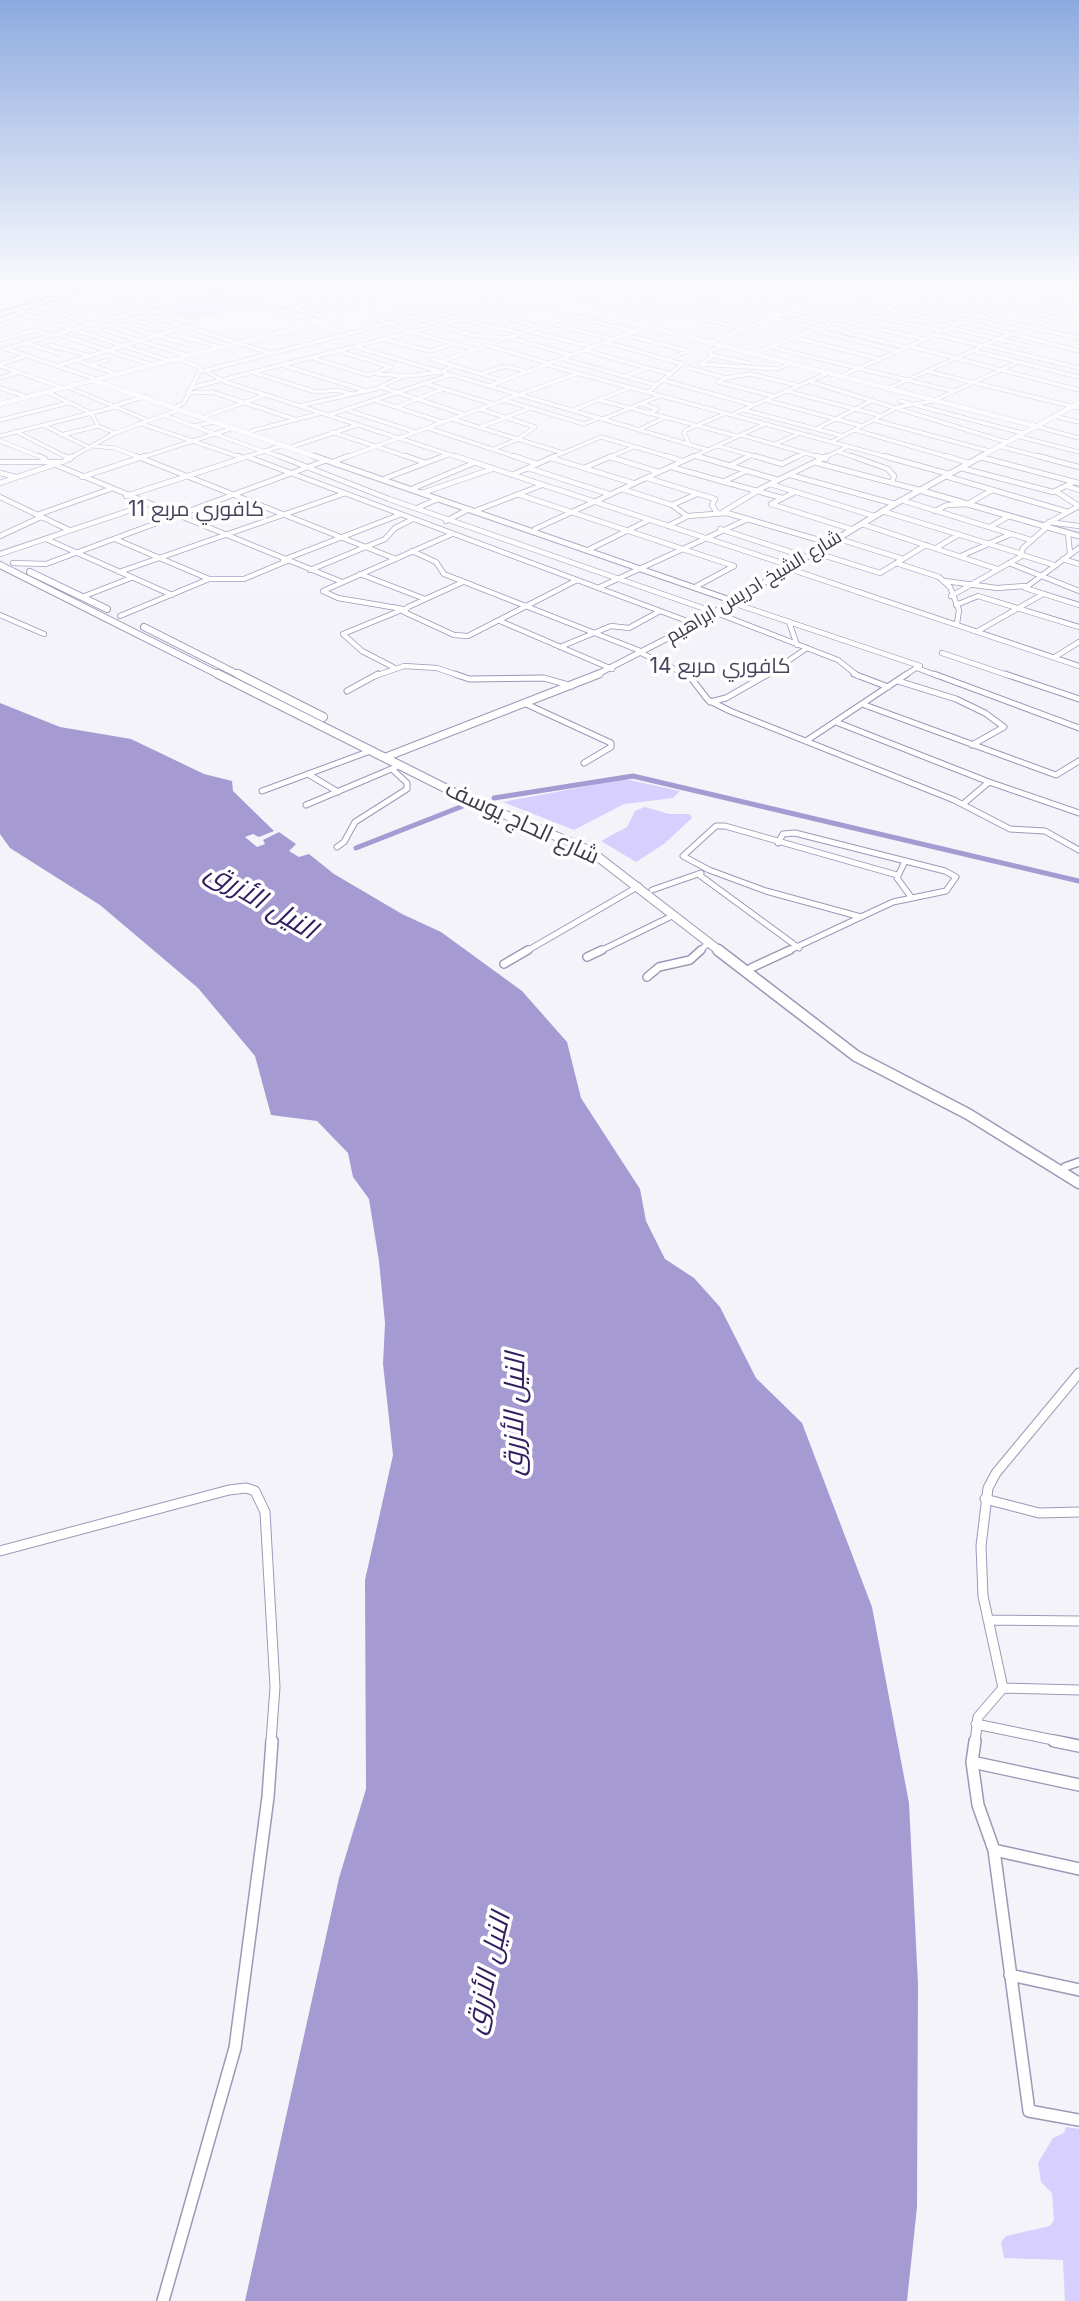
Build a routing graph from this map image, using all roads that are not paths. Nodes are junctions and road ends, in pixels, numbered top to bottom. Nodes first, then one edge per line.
1 (13, 392) edge
2 (45, 392) edge
3 (47, 392) edge
4 (78, 392) edge
5 (133, 392) edge
6 (191, 392) edge
7 (214, 392) edge
8 (257, 392) edge
9 (345, 392) edge
10 (360, 392) edge
11 (395, 392) edge
12 (404, 392) edge
13 (435, 392) edge
14 (455, 392) edge
15 (510, 392) edge
16 (526, 392) edge
17 (617, 392) edge
18 (649, 392) edge
19 (707, 392) edge
20 (737, 392) edge
21 (759, 392) edge
22 (782, 392) edge
23 (790, 392) edge
24 (848, 392) edge
25 (899, 392) edge
26 (950, 392) edge
27 (1016, 392) edge
28 (187, 393) joint
29 (351, 394) junction
30 (399, 394) junction
31 (265, 395) junction
32 (519, 395) junction
33 (909, 395) junction
34 (660, 396) junction
35 (773, 396) junction
36 (27, 397) junction
37 (146, 397) junction
38 (726, 397) junction
39 (417, 399) junction
40 (283, 400) junction
41 (504, 400) junction
42 (599, 400) junction
43 (765, 400) junction
44 (874, 400) junction
45 (376, 401) junction
46 (933, 401) junction
47 (244, 402) junction
48 (69, 403) junction
49 (641, 403) junction
50 (0, 404) edge
51 (493, 404) junction
52 (912, 404) junction
53 (753, 405) junction
54 (299, 406) junction
55 (1072, 406) junction
56 (1079, 406) edge
57 (114, 407) junction
58 (396, 407) junction
59 (898, 407) junction
60 (179, 408) junction
61 (261, 408) junction
62 (530, 408) junction
63 (629, 408) junction
64 (480, 409) junction
65 (744, 409) junction
66 (856, 409) junction
67 (346, 410) junction
68 (572, 411) junction
69 (91, 413) junction
70 (325, 414) junction
71 (464, 414) junction
72 (649, 414) junction
73 (725, 414) junction
74 (163, 415) junction
75 (731, 415) junction
76 (956, 415) junction
77 (206, 416) junction
78 (882, 416) junction
79 (992, 416) junction
80 (1053, 416) junction
81 (506, 417) junction
82 (665, 418) junction
83 (294, 419) junction
84 (452, 419) junction
85 (601, 419) junction
86 (836, 419) junction
87 (0, 420) edge
88 (148, 420) junction
89 (874, 421) junction
90 (215, 422) junction
91 (442, 422) junction
92 (981, 422) junction
93 (1079, 422) edge
94 (139, 423) junction
95 (764, 424) junction
96 (42, 425) junction
97 (358, 425) junction
98 (698, 425) junction
99 (98, 426) junction
100 (193, 426) junction
101 (863, 426) junction
102 (948, 426) junction
103 (1035, 426) junction
104 (480, 427) junction
105 (233, 428) junction
106 (427, 428) junction
107 (816, 429) junction
108 (906, 429) junction
109 (638, 430) junction
110 (855, 430) junction
111 (15, 431) junction
112 (251, 431) junction
113 (332, 432) junction
114 (416, 432) junction
115 (969, 432) junction
116 (115, 433) junction
117 (2, 434) edge
118 (215, 434) junction
119 (799, 434) junction
120 (1020, 434) junction
121 (60, 435) junction
122 (739, 436) junction
123 (843, 436) junction
124 (399, 438) junction
125 (1079, 438) edge
126 (519, 439) junction
127 (884, 440) junction
128 (0, 441) edge
129 (193, 441) junction
130 (952, 442) junction
131 (1006, 442) junction
132 (831, 443) junction
133 (689, 444) junction
134 (284, 445) junction
135 (718, 445) junction
136 (775, 445) junction
137 (295, 446) junction
138 (376, 446) junction
139 (999, 446) junction
140 (1079, 446) edge
141 (92, 447) junction
142 (634, 447) junction
143 (847, 447) junction
144 (1065, 448) junction
145 (493, 449) junction
146 (708, 450) junction
147 (264, 451) junction
148 (925, 451) junction
149 (989, 451) junction
150 (838, 452) junction
151 (1079, 452) edge
152 (564, 453) junction
153 (806, 453) junction
154 (449, 454) junction
155 (751, 455) junction
156 (695, 456) junction
157 (246, 457) junction
158 (609, 457) junction
159 (979, 457) junction
160 (142, 458) junction
161 (551, 458) junction
162 (70, 459) junction
163 (826, 459) junction
164 (332, 461) junction
165 (0, 462) edge
166 (682, 462) junction
167 (903, 462) junction
168 (56, 463) junction
169 (426, 463) junction
170 (475, 463) junction
171 (817, 463) junction
172 (969, 463) junction
173 (537, 464) junction
174 (729, 466) junction
175 (309, 467) junction
176 (671, 467) junction
177 (1079, 467) edge
178 (528, 468) junction
179 (583, 468) junction
180 (961, 468) junction
181 (493, 469) junction
182 (747, 471) junction
183 (659, 472) junction
184 (0, 473) edge
185 (291, 473) junction
186 (185, 475) junction
187 (511, 475) junction
188 (789, 475) junction
189 (947, 475) junction
190 (82, 477) junction
191 (16, 478) junction
192 (386, 478) junction
193 (647, 478) junction
194 (778, 481) junction
195 (723, 482) junction
196 (0, 483) edge
197 (892, 483) junction
198 (1076, 483) edge
199 (634, 484) junction
200 (770, 484) junction
201 (542, 485) junction
202 (1067, 486) junction
203 (414, 488) junction
204 (111, 489) junction
205 (622, 489) junction
206 (919, 490) junction
207 (992, 490) junction
208 (1079, 490) edge
209 (755, 491) junction
210 (1057, 492) junction
211 (426, 493) junction
212 (793, 493) junction
213 (343, 494) junction
214 (697, 494) junction
215 (235, 495) junction
216 (520, 495) junction
217 (610, 495) junction
218 (126, 496) junction
219 (0, 497) edge
220 (782, 498) junction
221 (438, 499) junction
222 (594, 502) junction
223 (898, 502) junction
224 (147, 504) junction
225 (968, 504) junction
226 (672, 505) junction
227 (1079, 506) edge
228 (417, 509) junction
229 (475, 511) junction
230 (882, 511) junction
231 (935, 511) junction
232 (572, 512) junction
233 (1068, 512) junction
234 (720, 513) junction
235 (400, 515) junction
236 (39, 516) junction
237 (286, 516) junction
238 (688, 516) junction
239 (874, 516) junction
240 (1009, 516) junction
241 (178, 517) junction
242 (413, 519) junction
243 (448, 519) junction
244 (748, 519) junction
245 (650, 520) junction
246 (862, 524) junction
247 (1046, 525) junction
248 (432, 526) junction
249 (668, 526) junction
250 (1079, 526) edge
251 (990, 527) junction
252 (535, 529) junction
253 (720, 529) junction
254 (851, 529) junction
255 (70, 530) junction
256 (627, 531) junction
257 (1068, 533) junction
258 (452, 534) junction
259 (1011, 534) junction
260 (221, 535) junction
261 (0, 536) edge
262 (958, 536) junction
263 (1079, 536) edge
264 (341, 537) junction
265 (703, 537) junction
266 (747, 538) junction
267 (836, 538) junction
268 (46, 539) junction
269 (115, 539) junction
270 (1031, 540) junction
271 (828, 543) junction
272 (926, 545) junction
273 (989, 545) junction
274 (731, 546) junction
275 (366, 547) junction
276 (680, 548) junction
277 (936, 548) junction
278 (1079, 548) edge
279 (590, 549) junction
280 (412, 551) junction
281 (813, 552) junction
282 (78, 553) junction
283 (1070, 554) junction
284 (1022, 555) junction
285 (0, 556) edge
286 (806, 556) junction
287 (961, 557) junction
288 (158, 558) junction
289 (396, 559) junction
290 (903, 559) junction
291 (1063, 559) junction
292 (285, 561) junction
293 (13, 563) junction
294 (896, 563) junction
295 (1009, 563) junction
296 (1079, 564) edge
297 (0, 565) edge
298 (1054, 565) junction
299 (639, 567) junction
300 (789, 567) junction
301 (997, 569) junction
302 (310, 570) junction
303 (119, 572) junction
304 (1042, 573) junction
305 (360, 575) junction
306 (131, 578) junction
307 (617, 578) junction
308 (209, 579) junction
309 (577, 580) junction
310 (944, 581) junction
311 (342, 582) junction
312 (463, 582) junction
313 (972, 583) junction
314 (697, 586) junction
315 (1025, 586) junction
316 (598, 587) junction
317 (1079, 591) edge
318 (1043, 594) junction
319 (172, 595) junction
320 (951, 596) junction
321 (82, 597) junction
322 (425, 599) junction
323 (733, 601) junction
324 (956, 605) junction
325 (524, 606) junction
326 (1079, 606) edge
327 (1018, 608) junction
328 (404, 609) junction
329 (660, 611) junction
330 (714, 612) junction
331 (0, 615) edge
332 (120, 616) junction
333 (500, 621) junction
334 (789, 622) junction
335 (695, 624) junction
336 (957, 624) junction
337 (1079, 627) edge
338 (978, 631) junction
339 (590, 632) junction
340 (44, 634) dead end
341 (1079, 642) edge
342 (797, 645) junction
343 (560, 647) junction
344 (807, 649) junction
345 (186, 652) junction
346 (642, 652) junction
347 (942, 653) dead end
348 (1055, 657) junction
349 (1079, 666) edge
350 (394, 667) junction
351 (612, 668) junction
352 (917, 668) junction
353 (898, 681) junction
354 (572, 686) junction
355 (888, 687) junction
356 (348, 691) dead end
357 (1079, 699) edge
358 (710, 702) junction
359 (524, 704) junction
360 (862, 704) junction
361 (836, 722) junction
362 (1079, 728) edge
363 (806, 741) junction
364 (972, 745) junction
365 (373, 750) junction
366 (390, 756) junction
367 (1079, 761) edge
368 (584, 763) dead end
369 (395, 767) junction
370 (1076, 768) edge
371 (308, 774) junction
372 (989, 782) junction
373 (261, 791) dead end
374 (338, 792) junction
375 (963, 804) junction
376 (306, 805) dead end
377 (1079, 813) edge
378 (778, 843) junction
379 (844, 846) junction
380 (337, 847) dead end
381 (1079, 850) edge
382 (835, 859) junction
383 (905, 861) junction
384 (709, 870) junction
385 (698, 874) junction
386 (897, 875) junction
387 (639, 886) junction
388 (652, 890) junction
389 (911, 897) junction
390 (674, 915) junction
391 (862, 917) junction
392 (709, 942) junction
393 (799, 948) junction
394 (587, 957) dead end
395 (504, 964) dead end
396 (751, 968) junction
397 (647, 977) dead end
398 (1079, 1162) edge
399 (1065, 1167) junction
400 (1079, 1175) edge
401 (1079, 1184) edge
402 (1079, 1373) edge
403 (985, 1499) junction
404 (1079, 1512) edge
405 (0, 1551) edge
406 (988, 1620) junction
407 (1079, 1622) edge
408 (1003, 1688) junction
409 (1079, 1690) edge
410 (976, 1724) junction
411 (1079, 1746) edge
412 (972, 1762) junction
413 (1079, 1785) edge
414 (994, 1850) junction
415 (1079, 1869) edge
416 (1010, 1975) junction
417 (1079, 1990) edge
418 (1079, 2120) edge
419 (163, 2301) edge

1 - 36 street
2 - 36 street
3 - 48 street
4 - 57 street
5 - 37 street
6 - 28 street
7 - 47 street
8 - 31 street
9 - 29 street
10 - 29 street
11 - 30 street
12 - 30 street
13 - 39 street
14 - 51 street
15 - 32 street
16 - 32 street
17 - 42 street
18 - 34 street
19 - 38 street
20 - 38 street
21 - 35 street
22 - 35 street
23 - 66 street
24 - 44 street
25 - 33 street
26 - 46 street
27 - 55 street
28 - 60 street
29 - 54 street
30 - 39 street
30 - 45 street
31 - 40 street
31 - 47 street
32 - 41 street
32 - 68 street
33 - 46 street
33 - 52 street
34 - 49 street
34 - 73 street
35 - 43 street
36 - 50 street
37 - 57 street
37 - 60 street
38 - 53 street
39 - 58 street
39 - 71 street
40 - 54 street
40 - 61 street
41 - 51 street
41 - 62 street
42 - 63 street
42 - 68 street
43 - 53 street
43 - 86 street
44 - 59 street
44 - 66 street
45 - 58 street
45 - 67 street
46 - 52 street
46 - 79 street
47 - 61 street
47 - 77 street
48 - 69 street
48 - 87 street
49 - 63 street
49 - 72 street
51 - 64 street
52 - 59 street
52 - 76 street
53 - 65 street
54 - 70 street
55 - 56 street, شارع الشيخ ادريس ابراهيم
55 - 80 street, شارع الشيخ ادريس ابراهيم
57 - 69 street
57 - 88 street
58 - 91 street
59 - 78 street
59 - 102 street
60 - 74 street
60 - 77 street
60 - 90 street
61 - 83 street
62 - 81 street
62 - 85 street
63 - 72 street
63 - 85 street
64 - 71 street
64 - 81 street
65 - 75 street
65 - 107 street
66 - 78 street
66 - 86 street
67 - 70 street
67 - 114 street
68 - 85 street
69 - 96 street
69 - 99 street
70 - 83 street
70 - 97 street
71 - 84 street
72 - 82 street
73 - 75 street
73 - 98 street
74 - 88 street
74 - 100 street
75 - 95 street
76 - 92 street
76 - 102 street
77 - 112 street
78 - 89 street
79 - 92 street
79 - 103 street
80 - 93 street
80 - 103 street, شارع الشيخ ادريس ابراهيم
81 - 104 street
81 - 126 street
82 - 98 street
82 - 109 street
83 - 112 street
84 - 91 street
84 - 104 street
85 - 109 street
86 - 101 street
86 - 107 street
88 - 94 street
89 - 101 street
89 - 108 street
90 - 100 street
90 - 105 street
91 - 106 street
92 - 120 street
94 - 116 street
94 - 129 street
95 - 119 street
95 - 122 street
96 - 111 street
96 - 121 street
97 - 113 street
97 - 124 street
98 - 122 street
98 - 133 street
99 - 116 street
99 - 121 street
100 - 118 street
101 - 110 street
102 - 115 street
103 - 120 street, شارع الشيخ ادريس ابراهيم
103 - 125 street
104 - 126 street
105 - 118 street
105 - 134 street
106 - 114 street
106 - 145 street
107 - 123 street
108 - 127 street
108 - 130 street
109 - 133 street
110 - 123 street
110 - 127 street
111 - 117 street
111 - 162 street
112 - 137 street
113 - 137 street
113 - 138 street
114 - 124 street
115 - 130 street
115 - 131 street
116 - 141 street
118 - 129 street
118 - 147 street
119 - 132 street
119 - 136 street
120 - 131 street, شارع الشيخ ادريس ابراهيم
120 - 144 street
121 - 141 street
122 - 135 street
122 - 136 street
123 - 132 street
124 - 138 street
124 - 154 street
126 - 145 street
126 - 152 street
127 - 148 street
128 - 168 street
129 - 157 street
129 - 160 street
130 - 149 street
131 - 139 street, شارع الشيخ ادريس ابراهيم
132 - 143 street
133 - 146 street
134 - 147 street
134 - 164 street
135 - 146 street
135 - 155 street
136 - 153 street
137 - 164 street
138 - 164 street
138 - 169 street
139 - 149 street, شارع الشيخ ادريس ابراهيم
139 - 177 street
140 - 144 street
141 - 160 street
141 - 162 street
142 - 152 street
142 - 158 street
142 - 166 street
143 - 150 street
143 - 167 street
144 - 151 street
145 - 173 street
146 - 156 street
147 - 157 street
147 - 175 street
148 - 167 street
148 - 172 street
149 - 159 street, شارع الشيخ ادريس ابراهيم
150 - 163 street
150 - 197 street
152 - 161 street
153 - 155 street
153 - 163 street
154 - 169 street
154 - 170 street
155 - 174 street
156 - 166 street
156 - 174 street
157 - 185 street
157 - 186 street
158 - 179 street
158 - 183 street
159 - 172 street, شارع الشيخ ادريس ابراهيم
159 - 198 street
160 - 186 street
160 - 190 street
161 - 173 street
161 - 179 street
162 - 168 street
163 - 171 street
164 - 175 street
164 - 192 street
164 - 211 street
165 - 168 street
166 - 176 street
167 - 189 street
168 - 190 street
168 - 191 street
169 - 192 street
170 - 181 street
170 - 203 street
171 - 188 street
171 - 197 street
172 - 180 street, شارع الشيخ ادريس ابراهيم
173 - 178 street
174 - 182 street
175 - 185 street
175 - 228 street
176 - 183 street
176 - 195 street
178 - 187 street
178 - 217 street
179 - 199 street
180 - 189 street, شارع الشيخ ادريس ابراهيم
180 - 210 street
181 - 187 street
181 - 211 street
182 - 194 street
182 - 195 street
183 - 193 street
184 - 191 street
185 - 213 street
185 - 215 street
186 - 215 street
186 - 218 street
187 - 201 street
188 - 194 street
188 - 223 street
189 - 206 street, شارع الشيخ ادريس ابراهيم
189 - 207 street
190 - 204 street
191 - 196 street
192 - 203 street
193 - 199 street
193 - 214 street
194 - 200 street
195 - 209 street
197 - 206 street
198 - 202 street
199 - 205 street
200 - 209 street
200 - 212 street
201 - 216 street
201 - 222 street
202 - 208 street
202 - 210 street
203 - 211 street
204 - 218 street
204 - 236 street
205 - 217 street
205 - 226 street
206 - 223 street, شارع الشيخ ادريس ابراهيم
206 - 225 street
207 - 225 street
207 - 233 street
209 - 220 street
209 - 234 street
210 - 227 street
211 - 221 street
211 - 229 street
212 - 220 street
212 - 239 street
213 - 235 street
213 - 237 street
214 - 226 street
214 - 234 street
215 - 237 street
215 - 241 street
216 - 229 street
216 - 232 street
217 - 222 street
218 - 224 street
219 - 236 street
220 - 254 street
221 - 228 street
221 - 229 street
222 - 232 street
222 - 245 street
223 - 230 street, شارع الشيخ ادريس ابراهيم
223 - 231 street
224 - 241 street
224 - 255 street
225 - 231 street
225 - 240 street
226 - 238 street
227 - 233 street
228 - 243 street
229 - 243 street
229 - 252 street
229 - 299 street
230 - 239 street, شارع الشيخ ادريس ابراهيم
230 - 262 street
231 - 251 street
232 - 252 street
232 - 256 street
233 - 247 street
234 - 238 street
234 - 244 street
235 - 242 street
235 - 264 street
236 - 255 street
236 - 261 street
237 - 260 street
237 - 264 street
238 - 249 street
239 - 246 street, شارع الشيخ ادريس ابراهيم
240 - 247 street
240 - 251 street
241 - 260 street
241 - 269 street
242 - 248 street
242 - 275 street
243 - 248 street
243 - 307 street
244 - 253 street
244 - 271 street
245 - 249 street
245 - 256 street
246 - 254 street, شارع الشيخ ادريس ابراهيم
246 - 272 street
247 - 250 street
247 - 257 street
247 - 270 street
248 - 258 street
249 - 265 street
251 - 259 street
252 - 279 street
253 - 265 street
253 - 266 street
254 - 267 street, شارع الشيخ ادريس ابراهيم
255 - 268 street
256 - 276 street
256 - 279 street
257 - 263 street
257 - 283 street
258 - 280 street
258 - 309 street
259 - 270 street
259 - 273 street
260 - 288 street
260 - 292 street
262 - 273 street
262 - 277 street
264 - 275 street
264 - 292 street
265 - 274 street
265 - 276 street
266 - 274 street
266 - 286 street
267 - 271 street, شارع الشيخ ادريس ابراهيم
267 - 290 street
268 - 282 street
268 - 285 street
269 - 282 street
269 - 288 street
270 - 284 street
271 - 281 street, شارع الشيخ ادريس ابراهيم
272 - 277 street
272 - 290 street
273 - 284 street
273 - 287 street
274 - 300 street
275 - 289 street
275 - 302 street
276 - 299 street
276 - 314 street
277 - 287 street
278 - 283 street
279 - 299 street
280 - 289 street
280 - 312 street
281 - 286 street, شارع الشيخ ادريس ابراهيم
281 - 294 street
282 - 293 street
282 - 303 street
283 - 291 street
284 - 295 street
284 - 298 street
285 - 293 main road, شارع الحاج يوسف
286 - 300 street, شارع الشيخ ادريس ابراهيم
287 - 301 street
288 - 303 street
288 - 308 street
289 - 305 street
290 - 294 street
291 - 296 street
291 - 298 street
292 - 302 street
292 - 308 street
293 - 321 main road, شارع الحاج يوسف
294 - 310 street
295 - 301 street
295 - 304 street
297 - 345 main road, شارع الحاج يوسف
298 - 304 street
299 - 307 street
299 - 314 street
299 - 323 street
300 - 323 street, شارع الشيخ ادريس ابراهيم
300 - 336 street
301 - 313 street
302 - 311 street
303 - 306 street
304 - 315 street
304 - 317 street
305 - 311 street
305 - 322 street
306 - 319 street
306 - 321 street
307 - 316 street
307 - 330 street
308 - 319 street
309 - 316 street
309 - 325 street
310 - 313 street
310 - 320 street
311 - 328 street
312 - 322 street
312 - 325 street
313 - 315 street
313 - 320 street
314 - 323 street
315 - 318 street
316 - 329 street
318 - 326 street
318 - 327 street
319 - 332 street
320 - 324 street
321 - 332 main road, شارع الحاج يوسف
322 - 328 street
323 - 330 street, شارع الشيخ ادريس ابراهيم
323 - 334 street
324 - 327 street
324 - 336 street
325 - 333 street
325 - 339 street
327 - 337 street
327 - 338 street
328 - 333 street
328 - 350 street
329 - 335 street
329 - 339 street
330 - 335 street, شارع الشيخ ادريس ابراهيم
330 - 342 street
331 - 340 street
332 - 345 main road, شارع الحاج يوسف
333 - 343 street
334 - 342 street
334 - 352 street
335 - 346 street, شارع الشيخ ادريس ابراهيم
336 - 338 street
338 - 348 street
339 - 343 street
339 - 346 street
341 - 348 street
342 - 344 street
343 - 351 street
344 - 355 street
344 - 358 street
345 - 365 main road, شارع الحاج يوسف
345 - 366 main road, شارع الحاج يوسف
346 - 351 street, شارع الشيخ ادريس ابراهيم
346 - 358 street
347 - 357 street
348 - 349 street
350 - 354 street
350 - 356 street
351 - 354 street, شارع الشيخ ادريس ابراهيم
352 - 353 street
352 - 362 street
353 - 355 street
353 - 364 street
354 - 359 street, شارع الشيخ ادريس ابراهيم
355 - 360 street
358 - 363 street
359 - 366 street, شارع الشيخ ادريس ابراهيم
359 - 368 street
360 - 361 street
360 - 364 street
361 - 363 street
361 - 372 street
363 - 375 street
364 - 370 street
365 - 366 main road, شارع الحاج يوسف
365 - 371 street
366 - 369 main road, شارع الحاج يوسف
366 - 388 main road, شارع الحاج يوسف
367 - 370 street
369 - 374 street
369 - 380 street
369 - 387 main road, شارع الحاج يوسف
371 - 373 street
371 - 374 street
372 - 375 street
372 - 377 street
374 - 376 street
375 - 381 street
378 - 379 street
378 - 382 street
378 - 384 street
379 - 382 street
379 - 383 street
382 - 386 street
383 - 386 street
383 - 389 street
384 - 385 street
384 - 391 street
385 - 388 street
385 - 393 street
386 - 389 street
387 - 390 main road, شارع الحاج يوسف
387 - 395 street
388 - 396 main road, شارع الحاج يوسف
389 - 391 street
390 - 392 main road, شارع الحاج يوسف
390 - 394 street
391 - 393 street
392 - 397 street
392 - 401 main road, شارع الحاج يوسف
393 - 396 street
396 - 399 main road, شارع الحاج يوسف
398 - 399 street
399 - 400 main road, شارع الحاج يوسف
402 - 403 street
403 - 404 street
403 - 406 street
405 - 419 street
406 - 407 street
406 - 408 street
408 - 409 street
408 - 410 street
410 - 411 street
410 - 412 street
412 - 413 street
412 - 414 street
414 - 415 street
414 - 416 street
416 - 417 street
416 - 418 street

